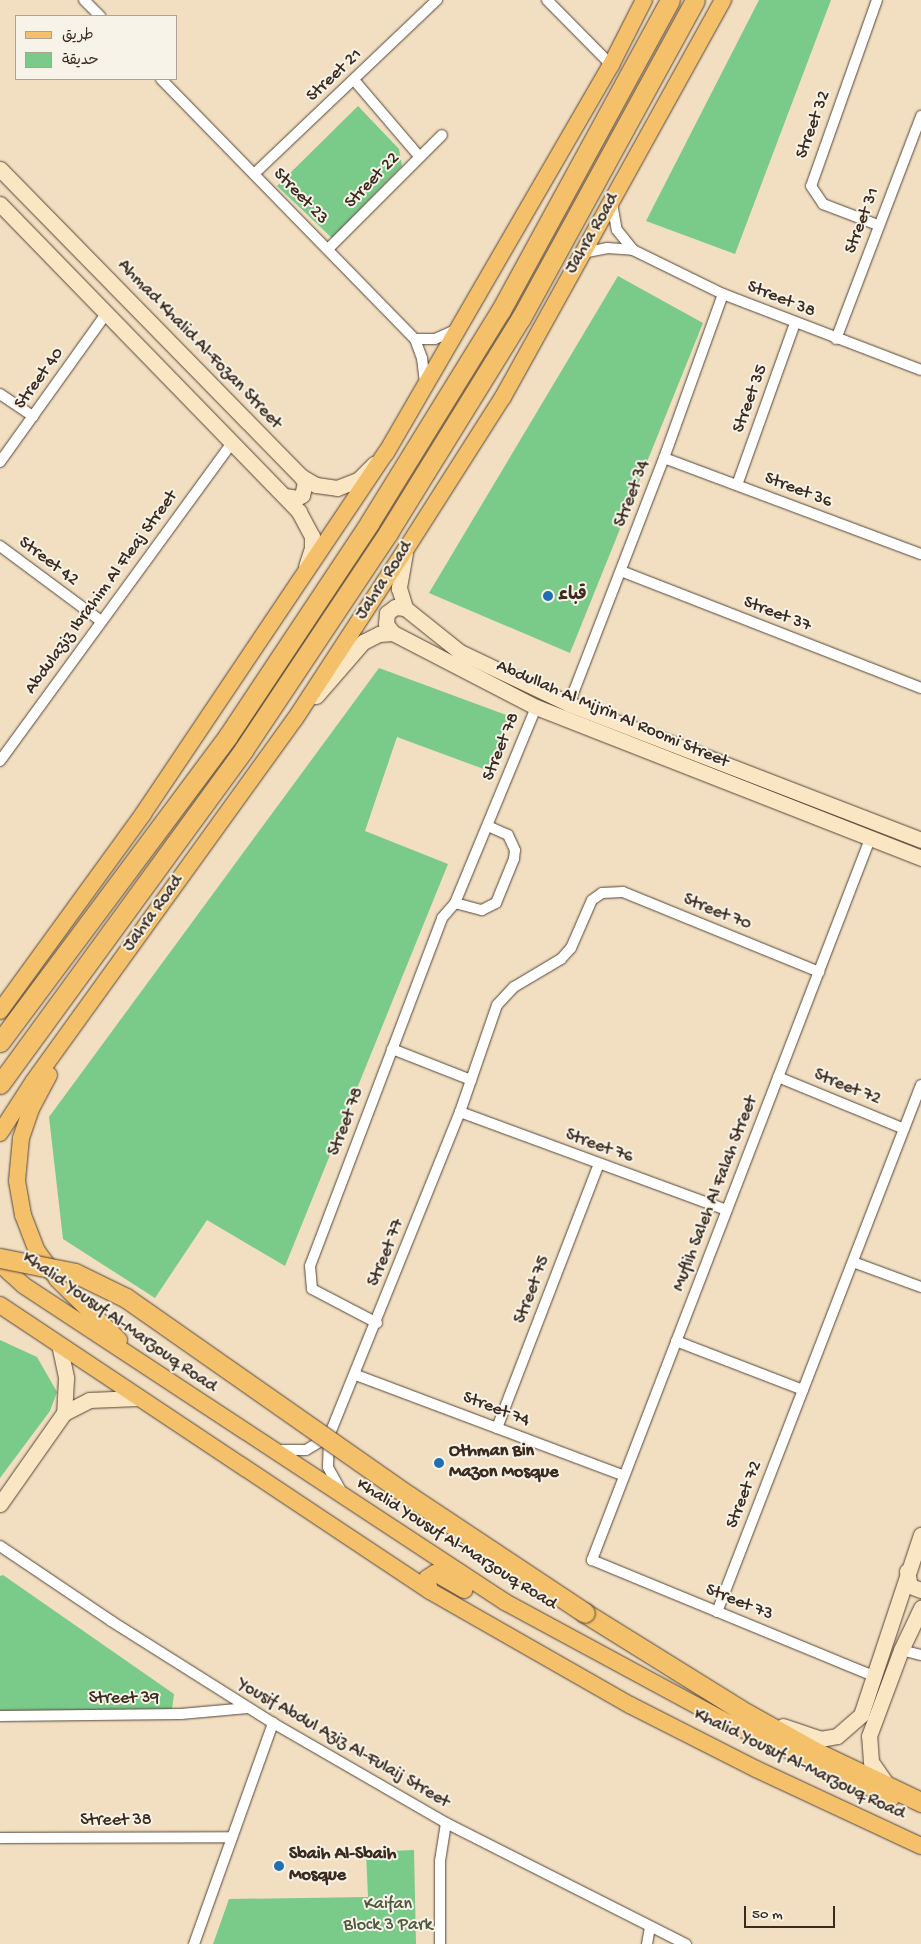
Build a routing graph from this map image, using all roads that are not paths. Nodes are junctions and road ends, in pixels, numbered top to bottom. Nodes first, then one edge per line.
1 (84, 0) edge
2 (437, 0) edge
3 (547, 0) edge
4 (644, 0) edge
5 (670, 0) edge
6 (695, 0) edge
7 (723, 0) edge
8 (877, 0) edge
9 (99, 15) edge
10 (611, 65) junction
11 (162, 80) edge
12 (354, 80) junction
13 (921, 116) edge
14 (442, 135) dead end
15 (419, 156) junction
16 (0, 170) edge
17 (254, 174) junction
18 (0, 204) edge
19 (612, 204) junction
20 (878, 225) junction
21 (76, 246) junction
22 (328, 249) junction
23 (633, 250) junction
24 (582, 254) junction
25 (58, 263) junction
26 (723, 294) junction
27 (106, 314) junction
28 (795, 323) junction
29 (462, 325) junction
30 (416, 339) junction
31 (836, 339) junction
32 (921, 370) edge
33 (425, 388) junction
34 (0, 394) edge
35 (33, 416) junction
36 (230, 444) junction
37 (386, 453) junction
38 (664, 458) junction
39 (0, 462) edge
40 (302, 477) junction
41 (737, 485) junction
42 (284, 496) junction
43 (0, 546) edge
44 (406, 549) junction
45 (921, 554) edge
46 (621, 572) junction
47 (294, 593) junction
48 (405, 608) junction
49 (101, 621) junction
50 (393, 633) junction
51 (921, 688) edge
52 (568, 704) junction
53 (536, 707) junction
54 (295, 719) junction
55 (0, 761) edge
56 (488, 826) junction
57 (870, 839) junction
58 (921, 840) edge
59 (921, 858) edge
60 (602, 893) joint
61 (455, 903) junction
62 (819, 972) junction
63 (0, 1011) edge
64 (84, 1013) junction
65 (0, 1042) edge
66 (392, 1050) junction
67 (778, 1077) junction
68 (471, 1080) junction
69 (0, 1084) edge
70 (921, 1085) edge
71 (460, 1112) junction
72 (904, 1129) junction
73 (0, 1133) edge
74 (599, 1164) junction
75 (727, 1210) junction
76 (0, 1258) edge
77 (853, 1262) junction
78 (0, 1264) edge
79 (921, 1287) edge
80 (0, 1305) edge
81 (377, 1322) junction
82 (676, 1341) junction
83 (60, 1344) junction
84 (158, 1375) junction
85 (356, 1375) junction
86 (803, 1390) junction
87 (138, 1398) junction
88 (64, 1412) junction
89 (497, 1428) junction
90 (329, 1436) junction
91 (259, 1443) junction
92 (624, 1476) junction
93 (0, 1504) edge
94 (355, 1506) junction
95 (921, 1535) edge
96 (0, 1546) edge
97 (592, 1560) joint
98 (907, 1571) junction
99 (921, 1590) edge
100 (430, 1591) junction
101 (921, 1608) edge
102 (717, 1612) junction
103 (901, 1650) junction
104 (593, 1651) junction
105 (921, 1655) edge
106 (874, 1676) junction
107 (248, 1708) junction
108 (739, 1708) junction
109 (0, 1716) edge
110 (273, 1723) junction
111 (888, 1786) junction
112 (921, 1802) edge
113 (921, 1810) edge
114 (446, 1823) junction
115 (232, 1837) junction
116 (0, 1838) edge
117 (921, 1846) edge
118 (650, 1927) junction
119 (194, 1944) edge
120 (440, 1944) edge
121 (647, 1944) edge
122 (686, 1944) edge

1 - 9 street
2 - 12 street, Street 21
3 - 10 street
4 - 10 main road
5 - 65 highway
6 - 69 highway, Jahra Road
7 - 19 main road, Jahra Road
8 - 20 street, Street 32
10 - 29 main road
11 - 17 street, Street 23
12 - 15 street, Street 22
12 - 17 street, Street 21
13 - 20 street, Street 31
14 - 15 street, Street 22
15 - 22 street, Street 22
16 - 21 main road, Ahmad Khalid Al-Fozan Street
17 - 22 street, Street 23
18 - 25 main road
19 - 23 street, Street 38
19 - 24 main road, Jahra Road
20 - 31 street, Street 31
21 - 25 main road
21 - 40 main road, Ahmad Khalid Al-Fozan Street
22 - 30 street, Street 23
23 - 24 street, Street 38
23 - 26 street, Street 38
24 - 44 main road, Jahra Road
25 - 27 main road
26 - 28 street, Street 38
26 - 38 street, Street 34
27 - 35 street, Street 40
27 - 36 main road
28 - 31 street, Street 38
28 - 41 street, Street 35
29 - 30 street
29 - 33 main road
30 - 33 street, Street 23
31 - 32 street, Street 38
33 - 37 main road
34 - 35 street
35 - 39 street, Street 40
36 - 42 main road
36 - 49 street, Abdulaziz Ibrahim Al Fleaj Street
37 - 40 main road, Ahmad Khalid Al-Fozan Street
37 - 47 main road
38 - 41 street, Street 36
38 - 46 street, Street 34
40 - 42 main road
41 - 45 street, Street 36
42 - 47 main road
43 - 49 street, Street 42
44 - 48 main road
44 - 54 main road, Jahra Road
46 - 51 street, Street 37
46 - 52 street, Street 34
47 - 63 main road
48 - 50 main road
48 - 52 main road, Abdullah Al Mijrin Al Roomi Street
49 - 55 street, Abdulaziz Ibrahim Al Fleaj Street
50 - 53 main road, Abdullah Al Mijrin Al Roomi Street
50 - 54 main road
52 - 58 main road, Abdullah Al Mijrin Al Roomi Street
53 - 56 street, Street 78
53 - 57 main road, Abdullah Al Mijrin Al Roomi Street
54 - 64 main road, Jahra Road
56 - 61 street, Street 78
56 - 61 street
57 - 59 main road, Abdullah Al Mijrin Al Roomi Street
57 - 62 street, Muflih Saleh Al Falah Street
60 - 62 street, Street 70
60 - 68 street, Street 77
61 - 66 street, Street 78
62 - 67 street, Muflih Saleh Al Falah Street
64 - 73 main road, Jahra Road
64 - 84 main road
66 - 68 street
66 - 81 street, Street 78
67 - 72 street, Street 72
67 - 75 street, Muflih Saleh Al Falah Street
68 - 71 street, Street 77
70 - 72 street, Street 72
71 - 74 street, Street 76
71 - 81 street, Street 77
72 - 77 street, Street 72
74 - 75 street, Street 76
74 - 89 street, Street 75
75 - 82 street, Muflih Saleh Al Falah Street
76 - 108 highway, bridge
77 - 79 street
77 - 86 street, Street 72
78 - 84 main road, Khalid Yousuf Al-Marzouq Road
80 - 83 main road, Khalid Yousuf Al-Marzouq Road
81 - 85 street, Street 77
82 - 86 street
82 - 92 street, Muflih Saleh Al Falah Street
83 - 87 main road, Khalid Yousuf Al-Marzouq Road
83 - 88 main road
84 - 91 main road, Khalid Yousuf Al-Marzouq Road
85 - 89 street, Street 74
85 - 90 street, Street 77
86 - 102 street, Street 72
87 - 88 main road
87 - 100 main road, Khalid Yousuf Al-Marzouq Road
88 - 93 main road
89 - 92 street, Street 74
90 - 91 street
90 - 94 street, Street 77
91 - 94 main road, Khalid Yousuf Al-Marzouq Road
92 - 97 street, Muflih Saleh Al Falah Street
94 - 104 main road, Khalid Yousuf Al-Marzouq Road
95 - 98 main road
96 - 107 street, Yousif Abdul Aziz Al-Fulaij Street
97 - 102 street, Street 73
98 - 99 main road
98 - 106 main road
100 - 104 main road
100 - 117 main road, Khalid Yousuf Al-Marzouq Road
101 - 103 main road
102 - 106 street, Street 73
103 - 105 street
103 - 111 main road
104 - 113 main road, Khalid Yousuf Al-Marzouq Road
106 - 108 main road
107 - 109 street, Street 39
107 - 110 street, Yousif Abdul Aziz Al-Fulaij Street
108 - 111 highway
110 - 114 street, Yousif Abdul Aziz Al-Fulaij Street
110 - 115 street
111 - 112 highway
114 - 118 street, Yousif Abdul Aziz Al-Fulaij Street
114 - 120 street
115 - 116 street, Street 38
115 - 119 street
118 - 121 street
118 - 122 street, Yousif Abdul Aziz Al-Fulaij Street

